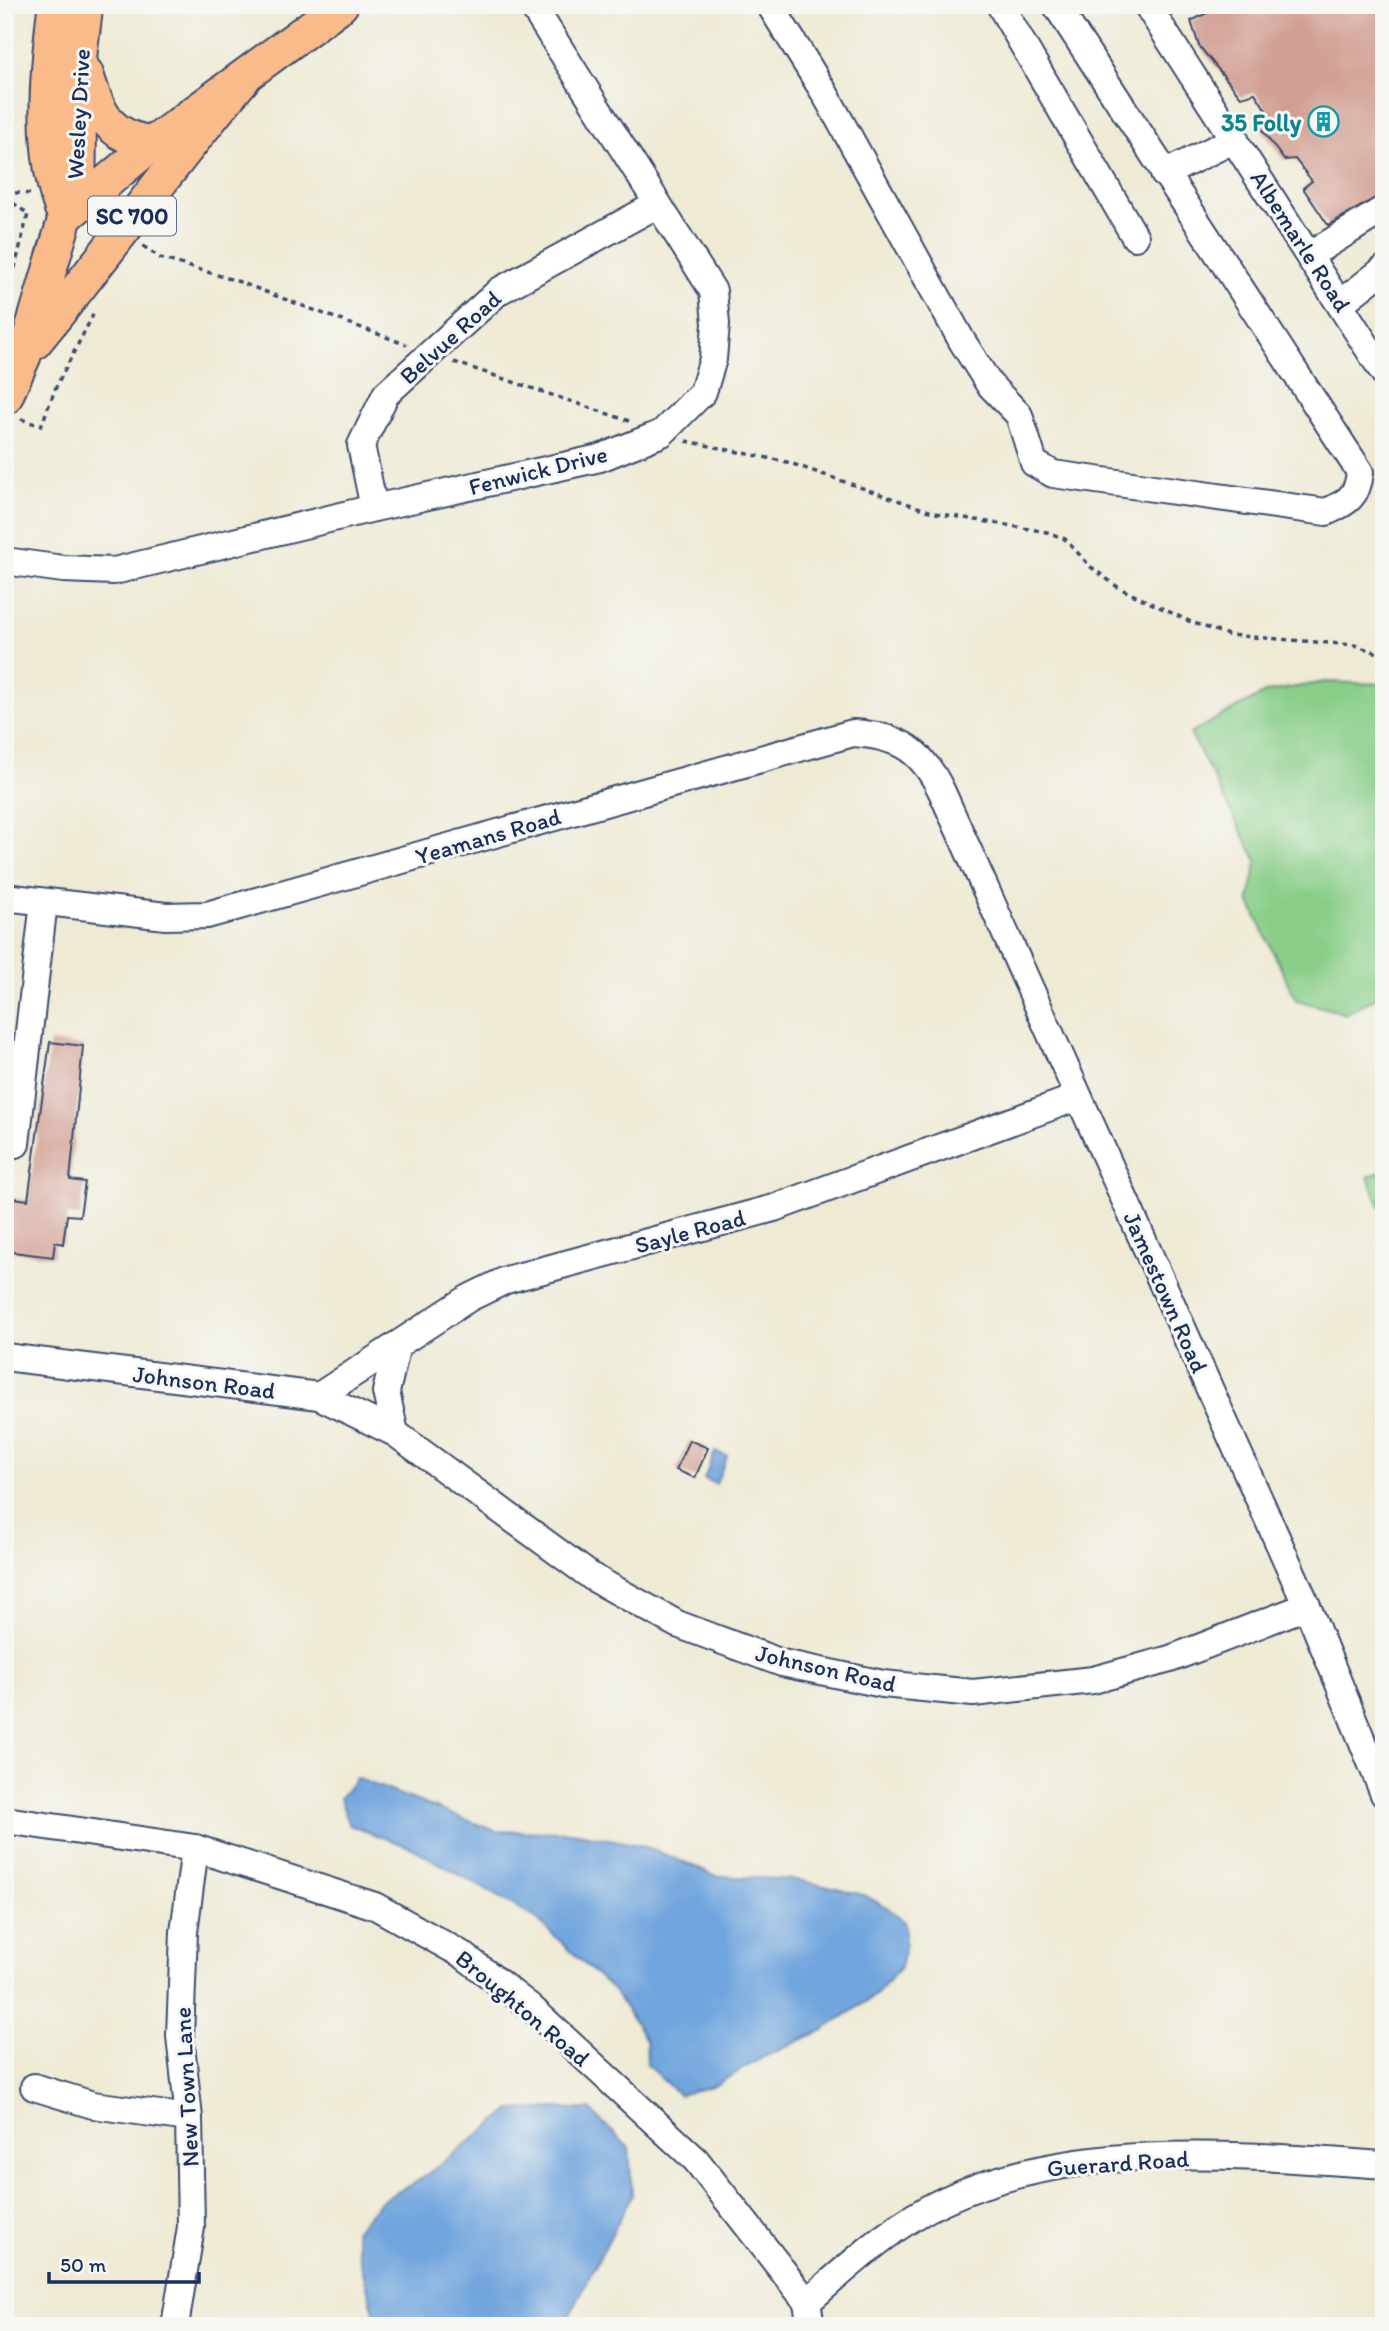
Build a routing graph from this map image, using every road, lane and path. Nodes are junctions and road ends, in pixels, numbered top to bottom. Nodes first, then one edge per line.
1 (55, 5) edge
2 (86, 5) edge
3 (341, 5) edge
4 (532, 5) edge
5 (771, 5) edge
6 (1000, 5) edge
7 (1056, 5) edge
8 (1147, 5) edge
9 (80, 54) junction
10 (244, 78) junction
11 (1235, 139) junction
12 (153, 143) junction
13 (1164, 174) junction
14 (5, 197) edge
15 (658, 204) junction
16 (1384, 209) edge
17 (65, 216) junction
18 (1135, 237) dead end
19 (137, 241) dead end
20 (1310, 255) junction
21 (1384, 270) edge
22 (5, 292) edge
23 (1341, 303) junction
24 (97, 307) dead end
25 (430, 354) junction
26 (1384, 373) edge
27 (13, 387) edge
28 (662, 432) junction
29 (374, 508) junction
30 (5, 561) edge
31 (1384, 655) edge
32 (942, 792) joint
33 (5, 897) edge
34 (44, 902) junction
35 (1078, 1097) junction
36 (16, 1144) dead end
37 (397, 1345) junction
38 (5, 1356) edge
39 (319, 1396) junction
40 (395, 1433) junction
41 (1307, 1606) junction
42 (1384, 1794) edge
43 (5, 1820) edge
44 (195, 1848) junction
45 (34, 2087) dead end
46 (189, 2118) junction
47 (1384, 2165) edge
48 (809, 2314) edge
49 (175, 2326) edge

1 - 17 main road, Wesley Drive
2 - 9 main road, Wesley Drive
3 - 10 main road, SC 700
4 - 15 street, Fenwick Drive
5 - 13 street
6 - 18 street
7 - 13 street
8 - 11 street, Albemarle Road
9 - 12 main road
9 - 17 main road, Wesley Drive
10 - 12 main road, SC 700
10 - 27 main road, SC 700
11 - 13 street
11 - 20 street, Albemarle Road
12 - 17 main road, SC 700
14 - 22 path
15 - 25 street, Belvue Road
15 - 28 street, Fenwick Drive
16 - 20 street
17 - 27 main road
19 - 25 path
20 - 23 street, Albemarle Road
21 - 23 street
23 - 26 street, Albemarle Road
24 - 27 path
25 - 28 path
25 - 29 street, Belvue Road
28 - 29 street, Fenwick Drive
28 - 31 path
29 - 30 street, Fenwick Drive
32 - 34 street, Yeamans Road
32 - 35 street, Jamestown Road
33 - 34 street, Yeamans Road
34 - 36 street
35 - 37 street, Sayle Road
35 - 41 street, Jamestown Road
37 - 39 street, Sayle Road
37 - 40 street
38 - 39 street, Johnson Road
39 - 40 street, Johnson Road
40 - 41 street, Johnson Road
41 - 42 street, Jamestown Road
43 - 44 street, Broughton Road
44 - 46 street, New Town Lane
44 - 48 street, Broughton Road
45 - 46 street
46 - 49 street, New Town Lane
47 - 48 street, Guerard Road

